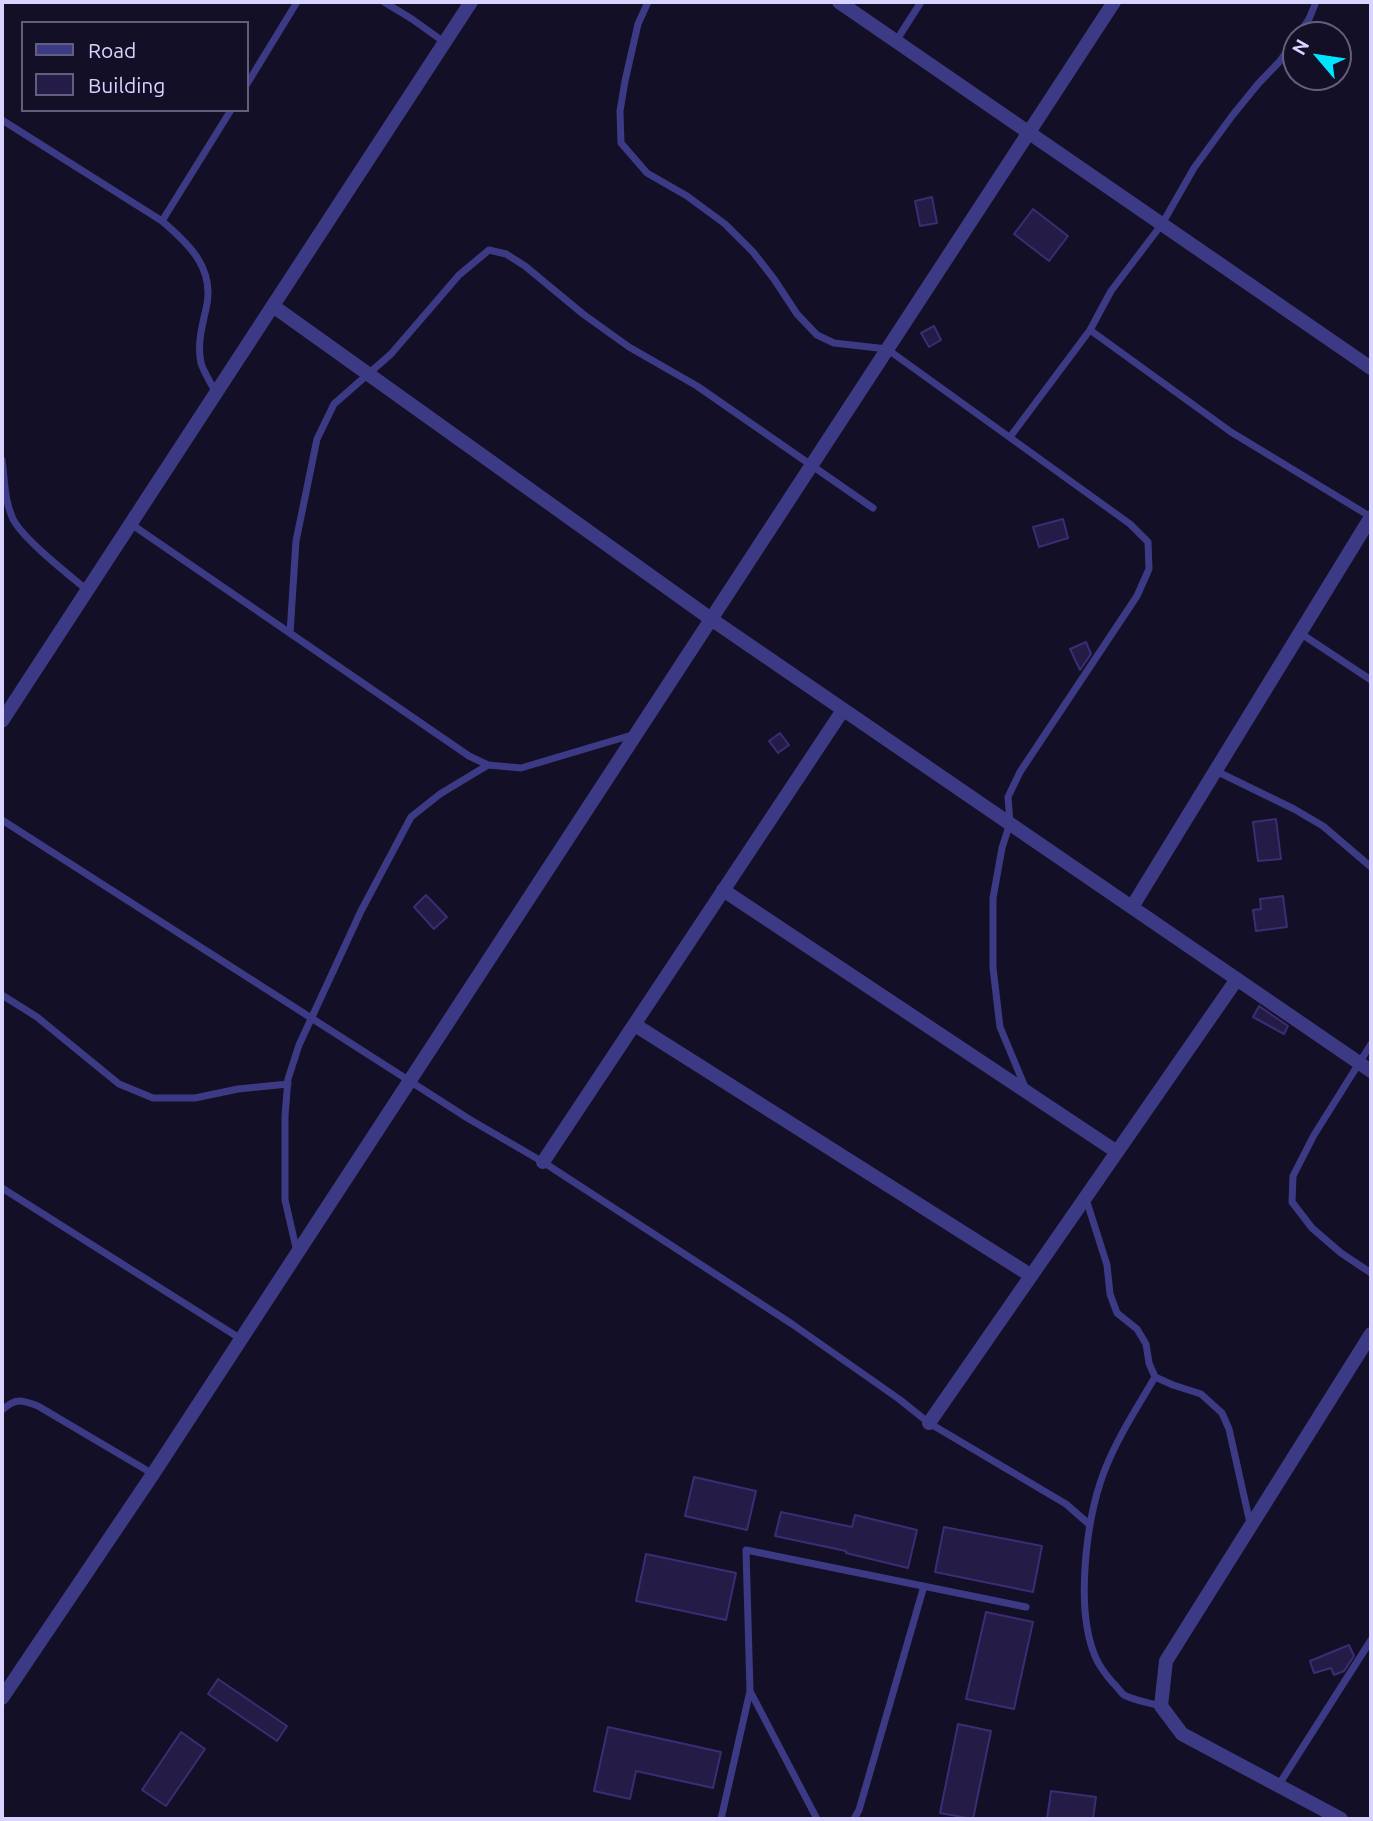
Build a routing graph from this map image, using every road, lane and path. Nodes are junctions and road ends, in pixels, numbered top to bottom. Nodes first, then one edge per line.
1 (297, 2) edge
2 (384, 2) edge
3 (471, 2) edge
4 (648, 2) edge
5 (839, 2) edge
6 (921, 2) edge
7 (1114, 2) edge
8 (1316, 2) edge
9 (1308, 21) edge
10 (895, 41) junction
11 (445, 43) junction
12 (1282, 58) edge
13 (248, 82) edge
14 (230, 112) edge
15 (2, 120) edge
16 (1029, 132) junction
17 (162, 221) junction
18 (1162, 224) junction
19 (273, 306) junction
20 (1090, 330) junction
21 (887, 349) junction
22 (1371, 368) edge
23 (368, 374) junction
24 (216, 393) junction
25 (1010, 438) junction
26 (2, 460) edge
27 (811, 465) junction
28 (873, 508) dead end
29 (1371, 517) edge
30 (131, 524) junction
31 (87, 590) junction
32 (711, 619) junction
33 (1300, 633) junction
34 (290, 634) junction
35 (1371, 680) edge
36 (843, 710) junction
37 (2, 721) edge
38 (636, 734) junction
39 (488, 765) junction
40 (1216, 771) junction
41 (2, 821) edge
42 (1010, 823) junction
43 (1371, 867) edge
44 (723, 891) junction
45 (1132, 907) junction
46 (1237, 979) junction
47 (2, 995) edge
48 (312, 1018) junction
49 (635, 1025) junction
50 (1371, 1044) edge
51 (1365, 1067) edge
52 (410, 1080) junction
53 (288, 1084) junction
54 (1027, 1092) junction
55 (1117, 1152) junction
56 (543, 1161) junction
57 (2, 1188) edge
58 (1085, 1197) junction
59 (297, 1253) junction
60 (1371, 1273) edge
61 (1030, 1275) junction
62 (1371, 1334) edge
63 (241, 1339) junction
64 (1155, 1377) junction
65 (2, 1410) edge
66 (929, 1423) junction
67 (153, 1474) junction
68 (1090, 1525) junction
69 (1251, 1527) junction
70 (924, 1586) junction
71 (1026, 1607) dead end
72 (1371, 1640) edge
73 (750, 1691) junction
74 (2, 1699) edge
75 (1161, 1706) junction
76 (1278, 1786) junction
77 (720, 1819) edge
78 (817, 1819) edge
79 (854, 1819) edge
80 (1342, 1819) edge

1 - 13 lane
2 - 11 lane
3 - 11 street
4 - 21 lane
5 - 10 street
6 - 10 lane
7 - 16 street
8 - 9 lane
10 - 16 street
11 - 19 street
12 - 18 lane
14 - 17 lane
15 - 17 lane
16 - 18 street
16 - 21 street
17 - 24 lane
18 - 20 lane
18 - 22 street
19 - 23 street
19 - 24 street
20 - 25 lane
20 - 29 lane
21 - 25 lane
21 - 27 street
23 - 27 lane
23 - 32 street
23 - 34 lane
24 - 30 street
25 - 42 lane
26 - 31 lane
27 - 28 lane
27 - 32 street
29 - 33 street
30 - 31 street
30 - 34 lane
31 - 37 street
32 - 36 street
32 - 38 street
33 - 35 lane
33 - 40 street
34 - 39 lane
36 - 42 street
36 - 44 street
38 - 39 lane
38 - 52 street
39 - 48 lane
40 - 43 lane
40 - 45 street
41 - 48 lane
42 - 45 street
42 - 54 lane
44 - 49 street
44 - 54 street
45 - 46 street
46 - 51 street
46 - 55 street
47 - 53 lane
48 - 52 lane
48 - 53 lane
49 - 56 street
49 - 61 street
50 - 51 lane
51 - 60 lane
52 - 56 lane
52 - 59 street
53 - 59 lane
54 - 55 street
55 - 58 street
56 - 66 lane
57 - 63 lane
58 - 61 street
58 - 64 lane
59 - 63 street
61 - 66 street
62 - 69 street
63 - 67 street
64 - 68 lane
64 - 69 lane
65 - 67 lane
66 - 68 lane
67 - 74 street
68 - 75 lane
69 - 75 street
70 - 71 lane
70 - 73 lane
70 - 79 lane
72 - 76 lane
73 - 77 lane
73 - 78 lane
75 - 76 street
76 - 80 street

